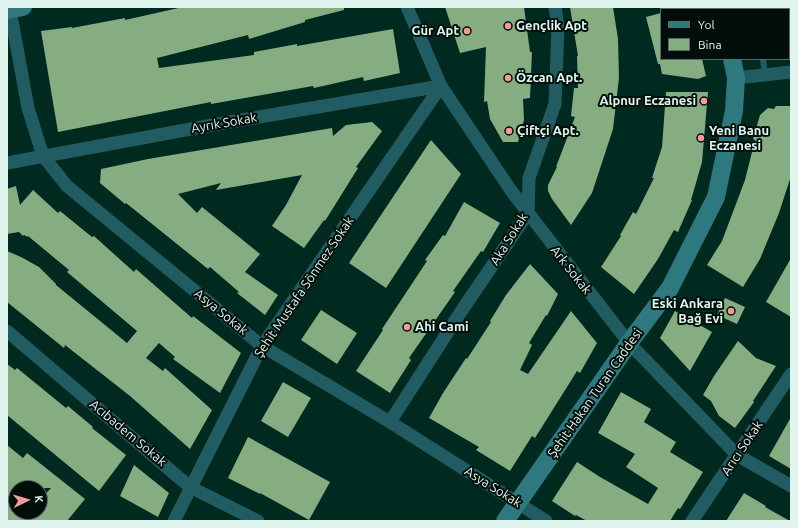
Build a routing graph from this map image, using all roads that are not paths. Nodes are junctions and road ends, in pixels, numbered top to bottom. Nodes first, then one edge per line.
1 (407, 7) edge
2 (554, 7) edge
3 (760, 7) edge
4 (752, 8) edge
5 (13, 9) edge
6 (732, 60) edge
7 (763, 60) edge
8 (791, 72) edge
9 (765, 75) junction
10 (736, 78) junction
11 (441, 86) junction
12 (43, 156) junction
13 (7, 163) edge
14 (528, 213) junction
15 (7, 331) edge
16 (629, 343) junction
17 (262, 346) junction
18 (791, 374) edge
19 (390, 422) junction
20 (737, 455) junction
21 (791, 486) edge
22 (190, 487) junction
23 (518, 503) junction
24 (174, 521) edge
25 (258, 521) edge
26 (505, 521) edge
27 (546, 521) edge
28 (692, 521) edge

1 - 11 street, Ark Sokak
2 - 14 street, Aka Sokak
3 - 4 lane
5 - 12 street, Asya Sokak
6 - 10 main road, Şehit Hakan Turan Caddesi
7 - 9 lane
8 - 9 street
9 - 10 street
10 - 16 main road, Şehit Hakan Turan Caddesi
11 - 12 street, Ayrık Sokak
11 - 14 street, Ark Sokak
11 - 17 street, Şehit Mustafa Sönmez Sokak
12 - 13 street, Ayrık Sokak
12 - 17 street, Asya Sokak
14 - 16 street, Ark Sokak
14 - 19 street, Aka Sokak
15 - 22 street, Acıbadem Sokak
16 - 20 street, Ark Sokak
16 - 23 main road, Şehit Hakan Turan Caddesi
17 - 19 street, Asya Sokak
17 - 22 street, Şehit Mustafa Sönmez Sokak
18 - 20 street, Arıcı Sokak
19 - 23 street, Asya Sokak
20 - 21 street, Ark Sokak
20 - 28 street, Arıcı Sokak
22 - 24 street, Şehit Mustafa Sönmez Sokak
22 - 25 street, Acıbadem Sokak
23 - 26 main road, Şehit Hakan Turan Caddesi
23 - 27 street, Asya Sokak

